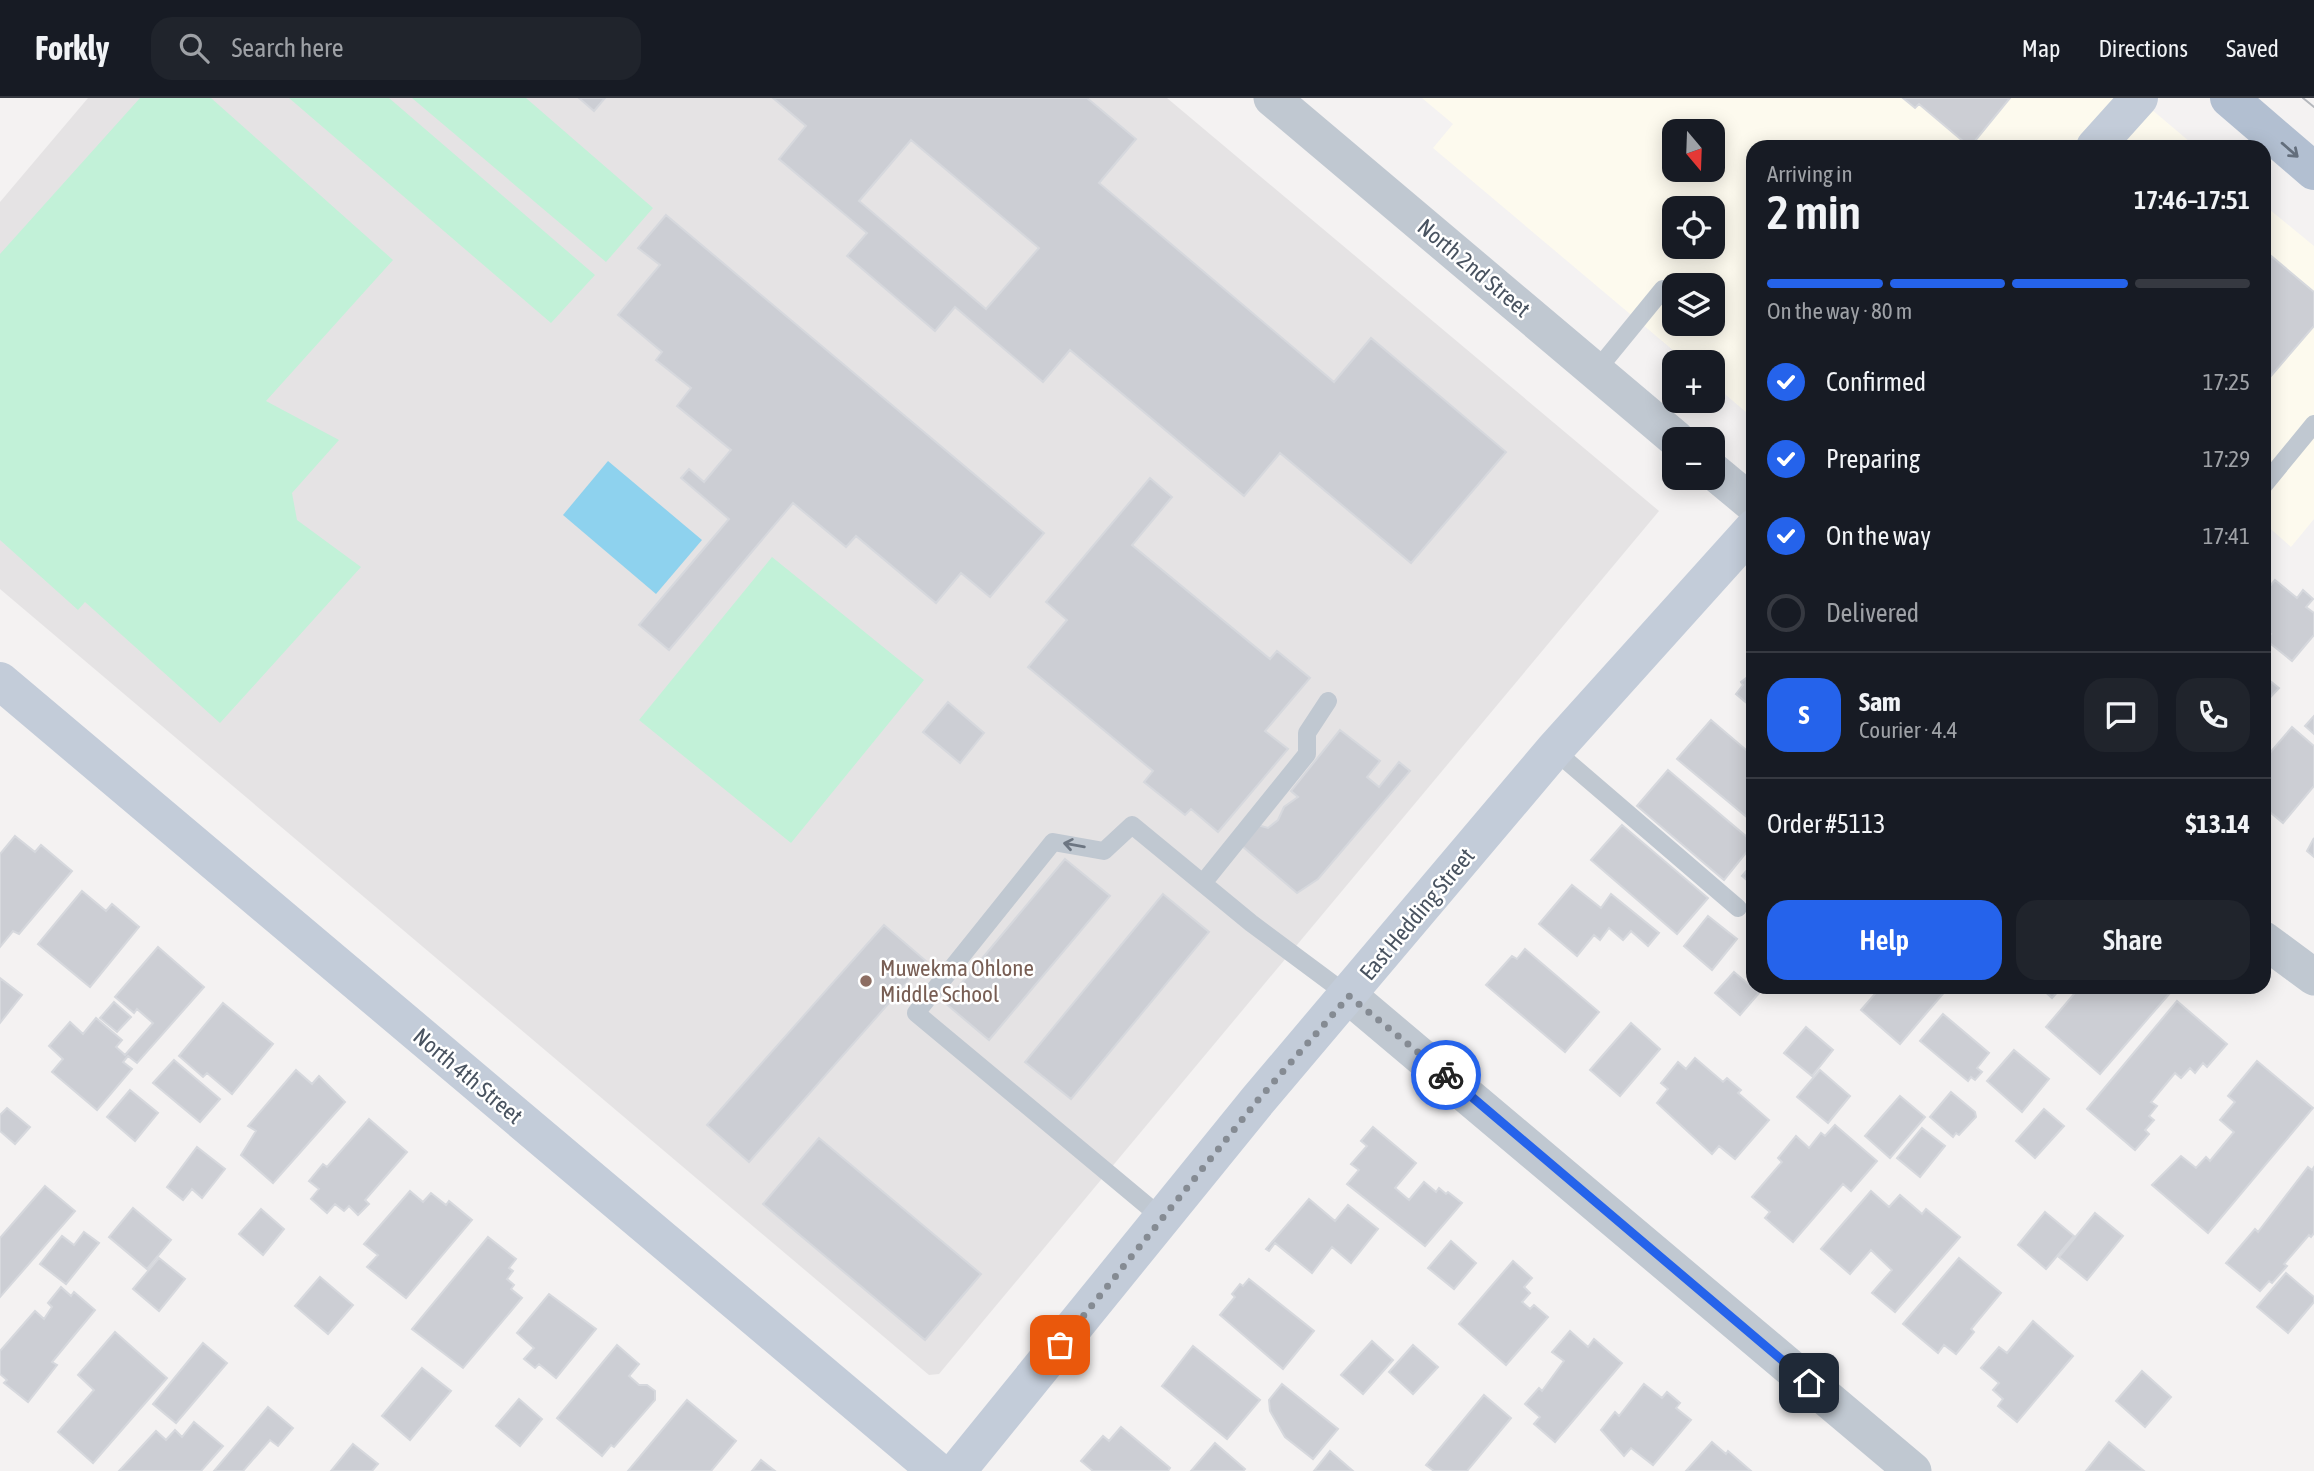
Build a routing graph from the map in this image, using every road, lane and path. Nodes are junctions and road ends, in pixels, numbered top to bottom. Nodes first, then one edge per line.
1 (1272, 98) edge
2 (2139, 98) edge
3 (2229, 98) edge
4 (2101, 140) edge
5 (2314, 171) edge
6 (1662, 290) edge
7 (1596, 371) junction
8 (2314, 424) edge
9 (1662, 427) edge
10 (2271, 476) edge
11 (1725, 481) edge
12 (1746, 498) edge
13 (1746, 537) edge
14 (0, 681) edge
15 (1328, 701) dead end
16 (1555, 750) junction
17 (1203, 883) junction
18 (1738, 908) dead end
19 (2271, 945) edge
20 (2314, 977) edge
21 (1349, 996) junction
22 (1162, 1218) junction
23 (937, 1471) edge
24 (957, 1471) edge
25 (1913, 1471) edge

1 - 7 street, North 2nd Street
2 - 4 main road
3 -> 5 main road
6 - 7 lane
7 - 9 street, North 2nd Street
8 - 10 lane
11 - 12 street
13 - 16 main road, East Hedding Street
14 - 23 main road, North 4th Street
15 - 17 lane
16 - 18 lane
16 - 21 main road, East Hedding Street
17 - 21 lane
17 -> 22 lane
19 - 20 street
21 - 22 main road, East Hedding Street
21 - 25 street
22 - 24 main road, East Hedding Street

